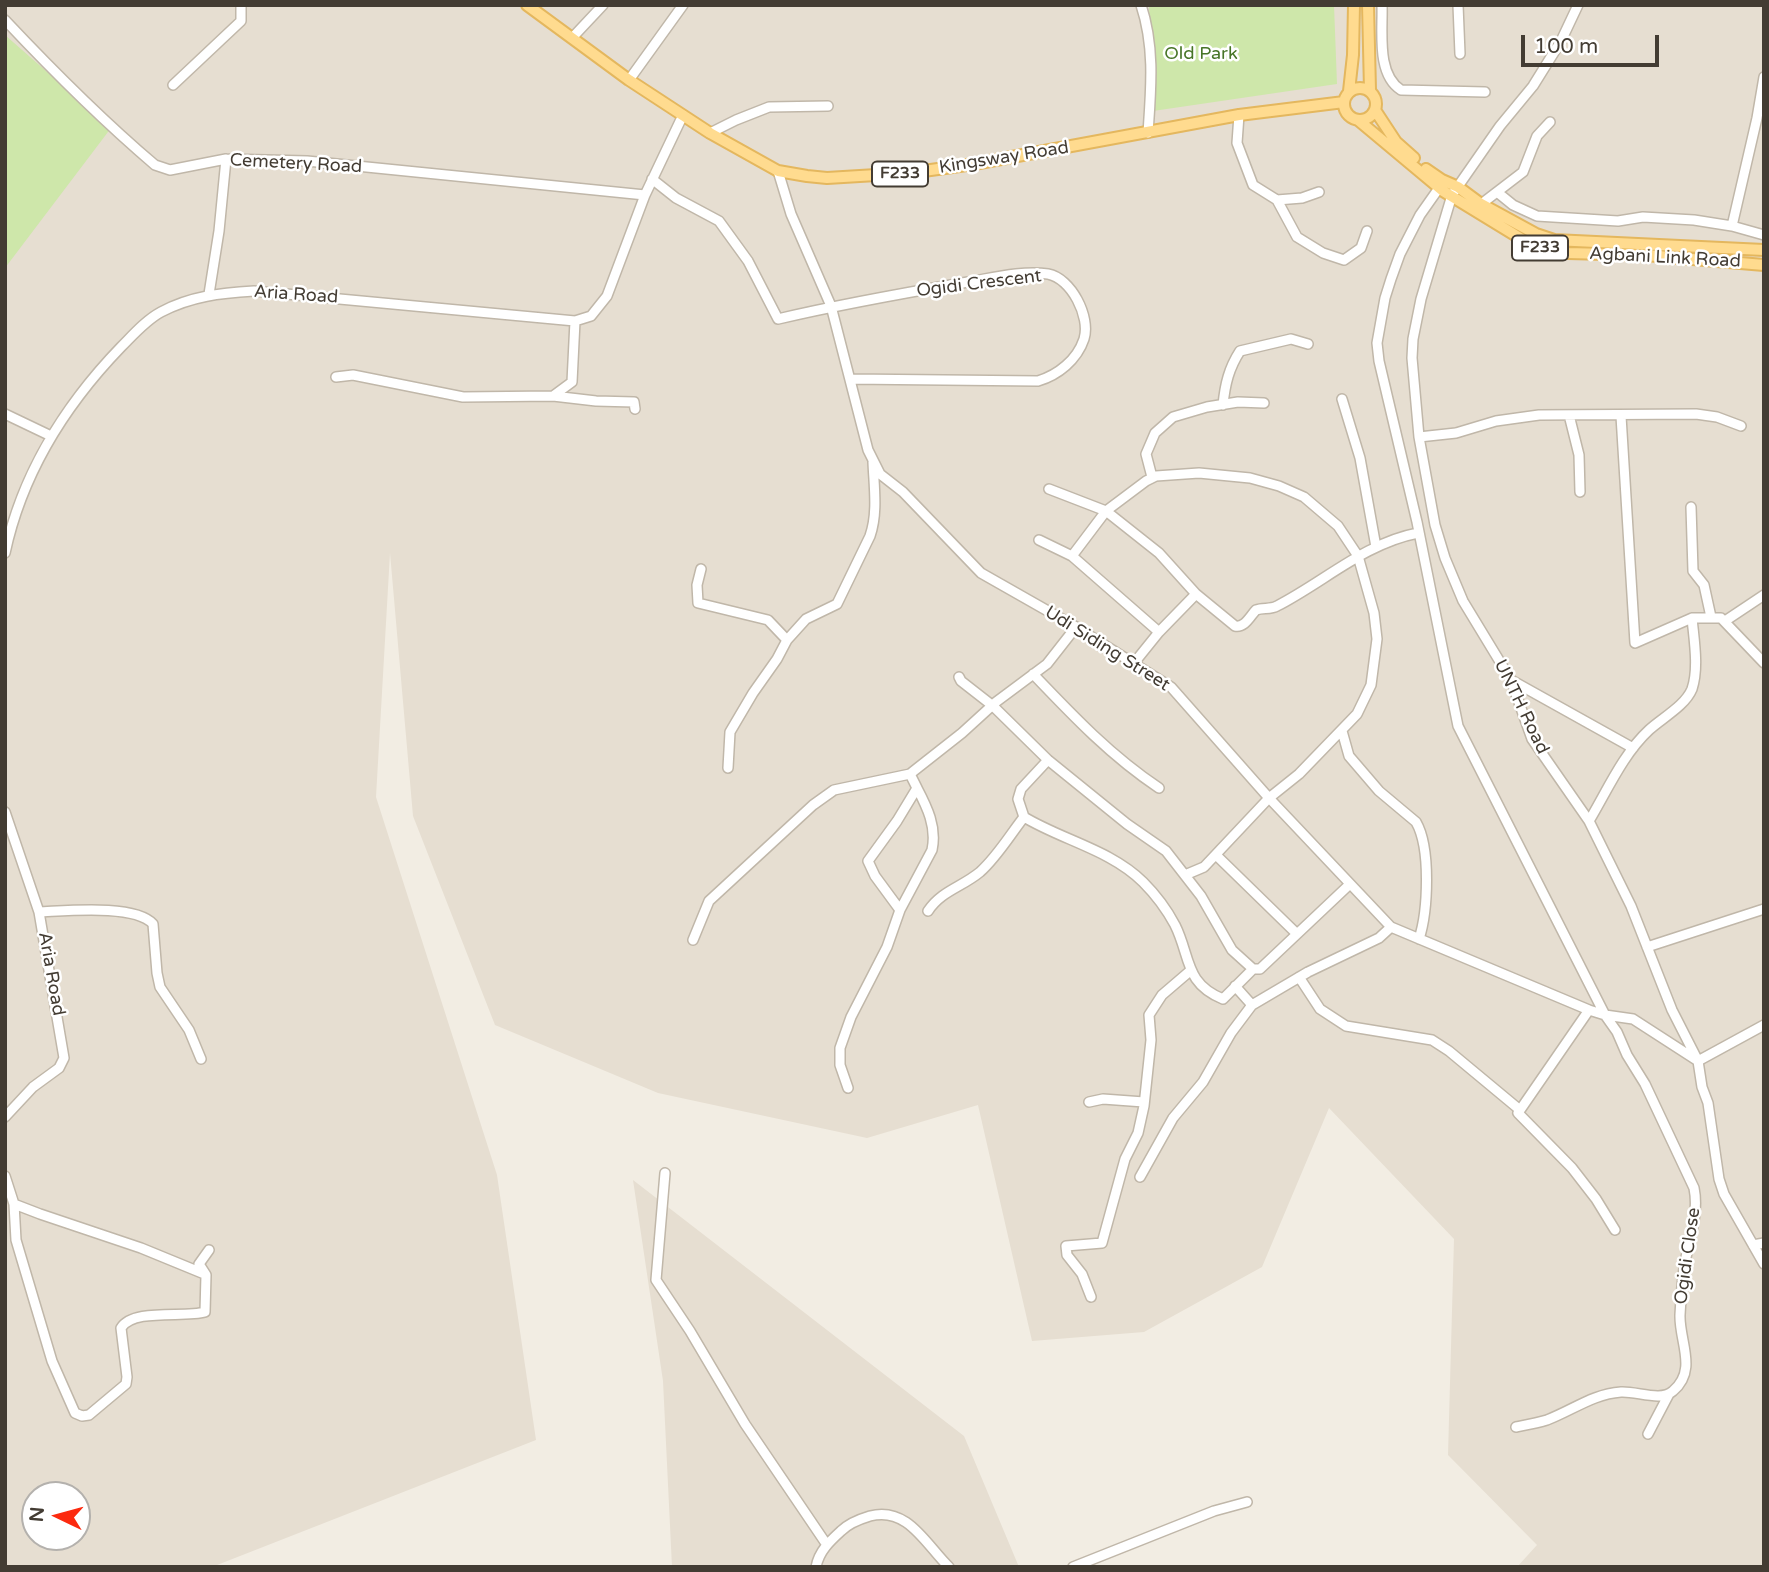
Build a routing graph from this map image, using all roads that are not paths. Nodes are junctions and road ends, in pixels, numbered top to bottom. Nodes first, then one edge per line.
1 (241, 5) edge
2 (527, 5) edge
3 (603, 5) edge
4 (683, 5) edge
5 (1141, 5) edge
6 (1354, 5) edge
7 (1367, 5) edge
8 (1382, 5) edge
9 (1458, 5) edge
10 (1578, 5) edge
11 (5, 20) edge
12 (572, 38) junction
13 (1460, 54) dead end
14 (1764, 77) edge
15 (629, 80) junction
16 (173, 85) dead end
17 (1370, 90) junction
18 (1349, 91) junction
19 (1485, 92) dead end
20 (1344, 102) junction
21 (828, 106) dead end
22 (1318, 107) junction
23 (1375, 110) junction
24 (683, 115) junction
25 (1239, 115) junction
26 (1354, 118) junction
27 (1550, 121) dead end
28 (710, 133) junction
29 (1148, 133) junction
30 (226, 159) junction
31 (778, 171) junction
32 (652, 179) junction
33 (1439, 188) junction
34 (1318, 191) dead end
35 (1455, 191) junction
36 (1497, 192) junction
37 (645, 195) junction
38 (1278, 200) junction
39 (1477, 208) junction
40 (1732, 226) junction
41 (1367, 231) dead end
42 (1764, 235) edge
43 (1764, 250) edge
44 (1764, 265) edge
45 (209, 294) junction
46 (831, 306) junction
47 (575, 321) junction
48 (1308, 344) dead end
49 (336, 377) dead end
50 (850, 379) junction
51 (553, 396) junction
52 (1342, 399) dead end
53 (1264, 403) dead end
54 (1223, 405) junction
55 (635, 409) dead end
56 (5, 414) edge
57 (1569, 415) junction
58 (1621, 416) junction
59 (1741, 426) dead end
60 (51, 436) junction
61 (1419, 437) junction
62 (873, 461) junction
63 (1152, 477) junction
64 (1049, 489) dead end
65 (1580, 492) dead end
66 (1691, 507) dead end
67 (1105, 511) junction
68 (1418, 533) junction
69 (1039, 540) dead end
70 (1376, 547) junction
71 (5, 553) edge
72 (1072, 556) junction
73 (1358, 556) junction
74 (701, 569) dead end
75 (1196, 594) junction
76 (1764, 595) edge
77 (1711, 617) junction
78 (1692, 618) junction
79 (1725, 621) junction
80 (1076, 627) junction
81 (1159, 632) junction
82 (787, 640) junction
83 (1134, 663) junction
84 (1764, 663) edge
85 (1033, 674) junction
86 (959, 677) dead end
87 (1511, 680) junction
88 (993, 706) junction
89 (1342, 731) junction
90 (1633, 748) junction
91 (1048, 760) junction
92 (728, 768) dead end
93 (910, 774) junction
94 (917, 788) junction
95 (1159, 788) dead end
96 (1269, 798) junction
97 (5, 812) edge
98 (1024, 817) junction
99 (1589, 821) junction
100 (1216, 855) junction
101 (1185, 875) junction
102 (1350, 884) junction
103 (1764, 909) edge
104 (900, 910) junction
105 (928, 911) dead end
106 (39, 912) junction
107 (1391, 927) junction
108 (1296, 933) junction
109 (1419, 939) junction
110 (693, 940) dead end
111 (1647, 947) junction
112 (1253, 969) junction
113 (1190, 971) junction
114 (1299, 977) junction
115 (1235, 986) junction
116 (1252, 1005) junction
117 (1589, 1010) junction
118 (1605, 1015) junction
119 (1764, 1026) edge
120 (201, 1059) dead end
121 (1698, 1061) junction
122 (848, 1088) dead end
123 (1088, 1101) dead end
124 (1144, 1102) junction
125 (1520, 1110) junction
126 (5, 1117) edge
127 (665, 1173) dead end
128 (5, 1176) edge
129 (1140, 1177) dead end
130 (14, 1204) junction
131 (1615, 1230) dead end
132 (1764, 1243) edge
133 (1753, 1245) junction
134 (209, 1250) dead end
135 (1764, 1264) edge
136 (205, 1275) junction
137 (1091, 1297) dead end
138 (1669, 1394) junction
139 (1516, 1427) dead end
140 (1648, 1434) dead end
141 (1247, 1502) dead end
142 (827, 1545) junction
143 (816, 1567) edge
144 (949, 1567) edge
145 (1073, 1567) edge

1 - 16 street
2 - 12 main road, Kingsway Road / F233
3 - 12 street
4 - 15 street
5 - 29 street
6 - 18 main road
7 - 17 main road
8 - 19 street
9 - 13 street
10 - 35 street, UNTH Road
11 - 30 street, Cemetery Road
12 - 15 main road, Kingsway Road / F233
14 - 40 street
15 - 24 main road, Kingsway Road / F233
17 - 18 main road
17 - 23 main road, F233
18 - 20 main road
20 - 22 main road, Kingsway Road / F233
20 - 26 main road, F233
21 - 28 street
22 - 25 main road, Kingsway Road / F233
22 - 26 main road, Kingsway Road / F233
23 - 26 main road
23 - 35 main road, Agbani Link Road / F233
24 - 28 main road, Kingsway Road / F233
24 - 32 street
25 - 29 main road, Kingsway Road / F233
25 - 38 street
26 - 33 main road, Agbani Link Road / F233
27 - 36 street
28 - 31 main road, Kingsway Road / F233
29 - 31 main road, Kingsway Road / F233
30 - 37 street, Cemetery Road
30 - 45 street
31 - 46 street, Udi Siding Street
32 - 37 street
32 - 46 street, Ogidi Crescent
33 - 35 main road, Agbani Link Road / F233
33 - 68 street, Ogidi Close
34 - 38 street
35 - 39 main road, Agbani Link Road / F233
35 - 61 street, UNTH Road
36 - 39 street
36 - 40 street
37 - 47 street
38 - 41 street
39 - 43 main road, Agbani Link Road / F233
39 - 44 main road, Agbani Link Road / F233
40 - 42 street
45 - 47 street, Aria Road
45 - 60 street, Aria Road
46 - 50 street, Udi Siding Street
46 - 50 street, Ogidi Crescent
47 - 51 street
48 - 54 street
49 - 51 street
50 - 62 street, Udi Siding Street
51 - 55 street
52 - 70 street
53 - 54 street
54 - 63 street
56 - 60 street
57 - 58 street
57 - 61 street
57 - 65 street
58 - 59 street
58 - 78 street
60 - 71 street, Aria Road
61 - 87 street, UNTH Road
62 - 80 street, Udi Siding Street
62 - 82 street
63 - 67 street
63 - 73 street
64 - 67 street
66 - 77 street
67 - 72 street
67 - 75 street
68 - 70 street
68 - 118 street, Ogidi Close
69 - 72 street
70 - 73 street
72 - 81 street
73 - 75 street
73 - 89 street
74 - 82 street
75 - 81 street
76 - 79 street
77 - 78 street
77 - 79 street
78 - 90 street
79 - 84 street
80 - 83 street, Udi Siding Street
80 - 85 street
81 - 83 street
82 - 92 street
83 - 96 street, Udi Siding Street
85 - 88 street
85 - 95 street
86 - 88 street
87 - 90 street
87 - 99 street, UNTH Road
88 - 91 street
88 - 93 street
89 - 96 street
89 - 109 street
90 - 99 street
91 - 98 street
91 - 101 street
93 - 94 street
93 - 110 street
94 - 104 street
94 - 104 street
96 - 100 street
96 - 102 street, Udi Siding Street
97 - 106 street, Aria Road
98 - 105 street
98 - 113 street
99 - 111 street, UNTH Road
100 - 101 street
100 - 108 street
101 - 112 street
102 - 107 street, Udi Siding Street
102 - 108 street
103 - 111 street
104 - 122 street
106 - 120 street
106 - 126 street, Aria Road
107 - 109 street, Udi Siding Street
107 - 114 street
108 - 112 street
109 - 117 street, Udi Siding Street
111 - 121 street, UNTH Road
112 - 115 street
113 - 115 street
113 - 124 street
114 - 116 street
114 - 125 street
115 - 116 street
116 - 129 street
117 - 118 street, Udi Siding Street
117 - 125 street
118 - 121 street, Udi Siding Street
118 - 138 street, Ogidi Close
119 - 121 street
121 - 133 street, UNTH Road
123 - 124 street
124 - 137 street
125 - 131 street
127 - 142 street
128 - 130 street
130 - 136 street
130 - 136 street
132 - 133 street
133 - 135 street, UNTH Road
134 - 136 street
138 - 139 street
138 - 140 street, Ogidi Close
141 - 145 street
142 - 143 street
142 - 144 street

